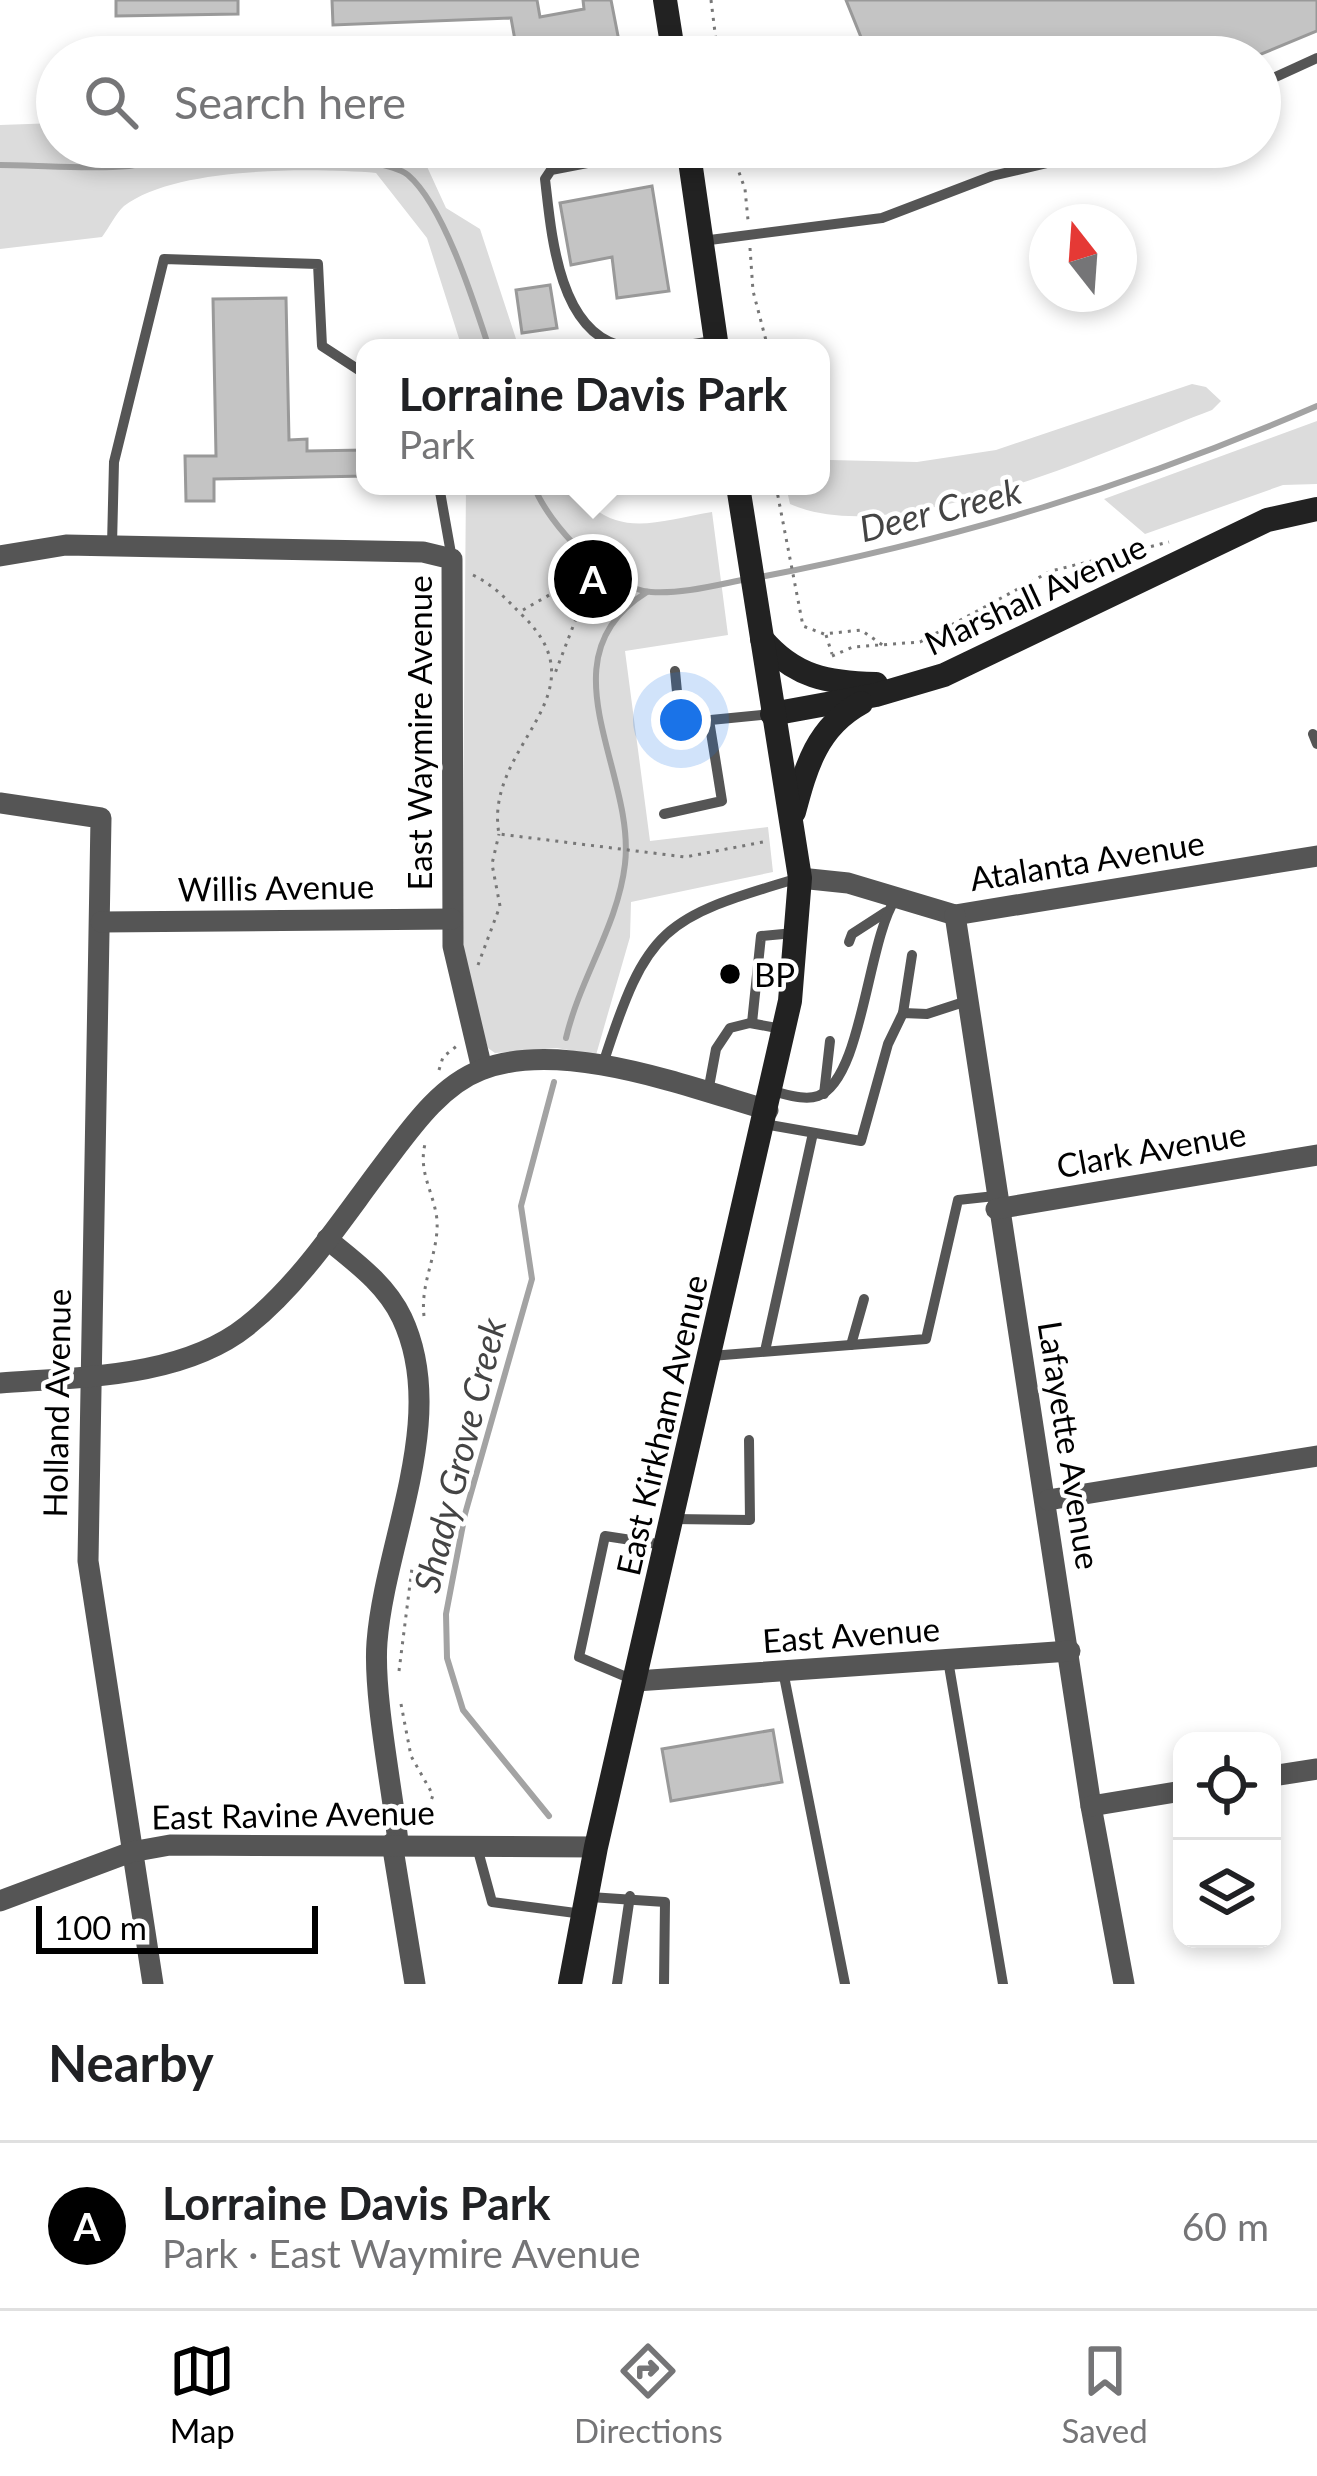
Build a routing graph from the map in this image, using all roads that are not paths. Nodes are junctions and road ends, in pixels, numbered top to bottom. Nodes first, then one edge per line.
1 (664, 0) edge
2 (670, 36) edge
3 (1317, 58) edge
4 (1281, 74) edge
5 (561, 168) edge
6 (691, 168) edge
7 (1026, 168) edge
8 (702, 241) junction
9 (607, 339) edge
10 (716, 339) edge
11 (356, 368) edge
12 (441, 495) edge
13 (739, 495) edge
14 (1317, 509) edge
15 (112, 546) junction
16 (0, 556) edge
17 (453, 565) junction
18 (762, 639) junction
19 (675, 671) dead end
20 (944, 675) junction
21 (875, 695) junction
22 (772, 714) junction
23 (709, 720) junction
24 (0, 803) edge
25 (664, 814) dead end
26 (792, 820) junction
27 (1317, 856) edge
28 (800, 878) junction
29 (891, 905) junction
30 (955, 915) junction
31 (452, 919) junction
32 (101, 922) junction
33 (798, 933) junction
34 (849, 942) dead end
35 (912, 955) dead end
36 (967, 1001) junction
37 (902, 1013) junction
38 (752, 1023) junction
39 (784, 1030) junction
40 (830, 1041) dead end
41 (602, 1067) junction
42 (482, 1070) junction
43 (708, 1093) junction
44 (824, 1094) junction
45 (768, 1108) junction
46 (813, 1133) junction
47 (1317, 1155) edge
48 (996, 1203) junction
49 (327, 1239) junction
50 (865, 1299) dead end
51 (851, 1345) junction
52 (765, 1352) junction
53 (711, 1356) junction
54 (88, 1376) junction
55 (0, 1384) edge
56 (749, 1440) dead end
57 (1317, 1456) edge
58 (1048, 1500) junction
59 (673, 1519) junction
60 (667, 1545) junction
61 (1070, 1651) junction
62 (949, 1660) junction
63 (783, 1672) junction
64 (636, 1681) junction
65 (1317, 1769) edge
66 (1281, 1775) edge
67 (1173, 1792) edge
68 (1090, 1806) junction
69 (395, 1843) junction
70 (476, 1843) junction
71 (596, 1847) junction
72 (131, 1852) junction
73 (630, 1896) junction
74 (0, 1901) edge
75 (585, 1906) junction
76 (153, 1984) edge
77 (415, 1984) edge
78 (570, 1984) edge
79 (617, 1984) edge
80 (664, 1984) edge
81 (845, 1984) edge
82 (1003, 1984) edge
83 (1124, 1984) edge

1 - 2 main road
3 - 4 lane
5 - 9 lane
6 - 8 main road
7 - 8 lane
8 - 10 main road
11 - 15 lane
12 - 17 lane
13 - 18 main road, East Kirkham Avenue
14 - 20 main road, Marshall Avenue
15 - 16 street, East Waymire Avenue
15 - 17 street, East Waymire Avenue
17 - 31 street, East Waymire Avenue
18 - 20 main road
18 - 22 main road, East Kirkham Avenue
19 - 23 lane
20 - 21 main road, Marshall Avenue
21 - 22 main road, Marshall Avenue
21 - 26 main road
22 - 23 lane
22 - 26 main road, East Kirkham Avenue
23 - 25 lane
24 - 32 street, Holland Avenue
26 - 28 main road, East Kirkham Avenue
27 - 30 street, Atalanta Avenue
28 - 29 street, Atalanta Avenue
28 - 33 main road, East Kirkham Avenue
28 - 41 lane
29 - 30 street, Atalanta Avenue
29 - 34 lane
29 - 44 lane
30 - 36 street, Lafayette Avenue
31 - 32 street, Willis Avenue
31 - 42 street, East Waymire Avenue
32 - 54 street, Holland Avenue
33 - 38 lane
33 - 39 main road, East Kirkham Avenue
35 - 37 lane
36 - 37 lane
36 - 48 street, Lafayette Avenue
37 - 46 lane
38 - 39 lane
38 - 43 lane
39 - 45 main road, East Kirkham Avenue
40 - 44 lane
41 - 42 street
41 - 43 street
42 - 49 street
43 - 45 street
44 - 45 lane
45 - 46 lane
45 - 53 main road, East Kirkham Avenue
46 - 52 lane
47 - 48 street, Clark Avenue
48 - 51 lane
48 - 58 street, Lafayette Avenue
49 - 54 street
49 - 69 street
50 - 51 lane
51 - 52 lane
52 - 53 lane
53 - 59 main road, East Kirkham Avenue
54 - 55 street
54 - 72 street, Holland Avenue
56 - 59 lane
57 - 58 street
58 - 61 street, Lafayette Avenue
59 - 60 main road, East Kirkham Avenue
60 - 64 main road, East Kirkham Avenue
60 - 64 lane
61 - 62 street, East Avenue
61 - 68 street, Lafayette Avenue
62 - 63 street, East Avenue
62 - 82 lane
63 - 64 street, East Avenue
63 - 81 lane
64 - 71 main road, East Kirkham Avenue
65 - 66 street
67 - 68 street
68 - 83 street, Lafayette Avenue
69 - 70 street, East Ravine Avenue
69 - 72 street, East Ravine Avenue
69 - 77 street
70 - 71 street, East Ravine Avenue
70 - 75 lane
71 - 75 main road, East Kirkham Avenue
72 - 74 street, East Ravine Avenue
72 - 76 street, Holland Avenue
73 - 75 lane
73 - 79 lane
73 - 80 lane
75 - 78 main road, East Kirkham Avenue

